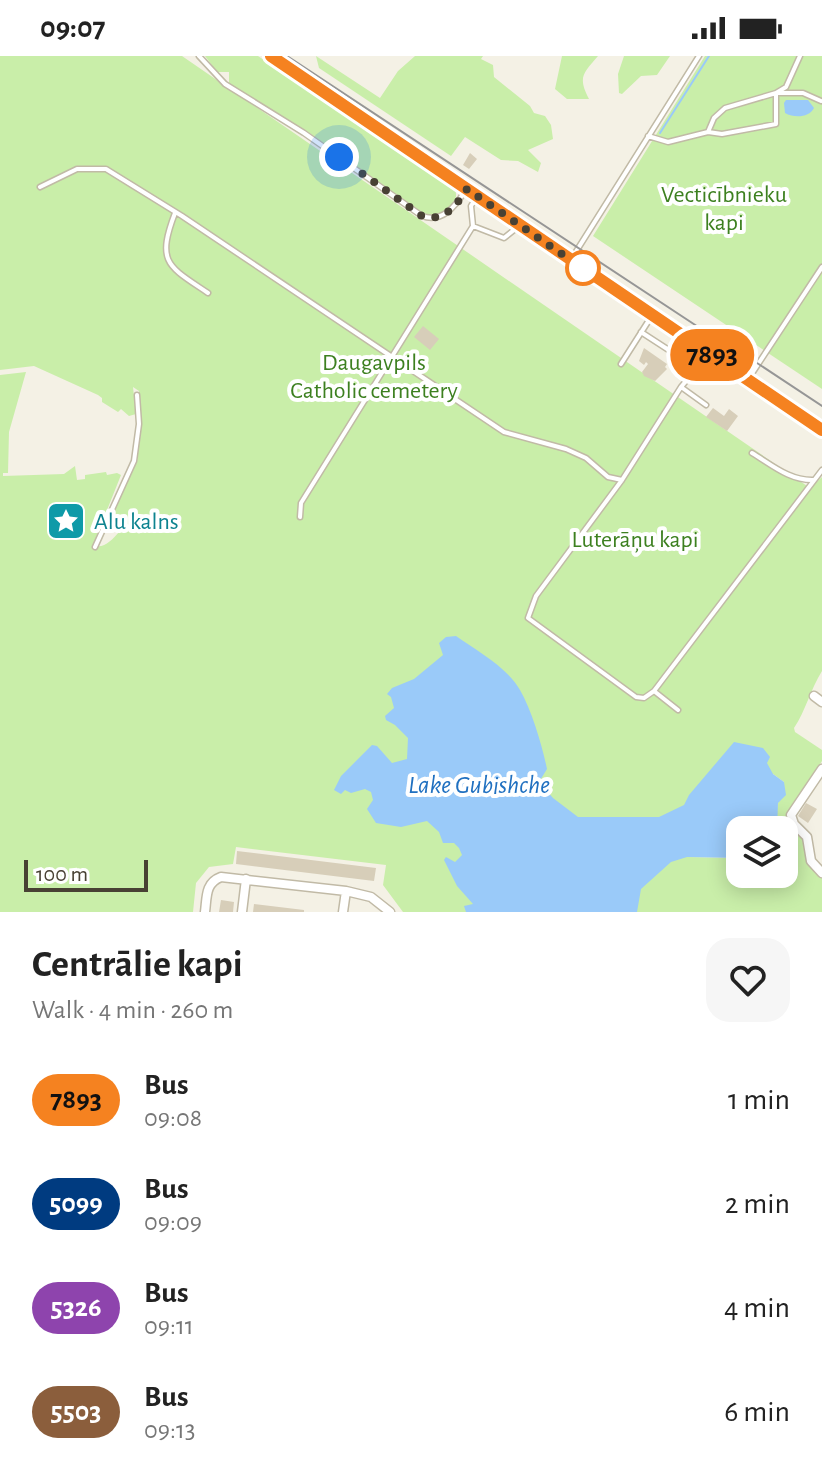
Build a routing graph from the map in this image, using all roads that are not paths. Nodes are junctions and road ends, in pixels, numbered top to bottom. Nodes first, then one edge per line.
1 (199, 56) edge
2 (271, 56) edge
3 (699, 56) edge
4 (800, 56) edge
5 (776, 93) junction
6 (821, 101) edge
7 (708, 132) junction
8 (648, 136) junction
9 (40, 187) dead end
10 (472, 192) junction
11 (175, 213) junction
12 (520, 225) junction
13 (473, 226) junction
14 (571, 260) junction
15 (822, 267) edge
16 (208, 293) dead end
17 (653, 315) junction
18 (641, 332) junction
19 (709, 353) junction
20 (392, 355) junction
21 (621, 364) dead end
22 (698, 369) junction
23 (748, 379) junction
24 (681, 387) junction
25 (137, 395) dead end
26 (706, 405) dead end
27 (822, 430) edge
28 (752, 453) dead end
29 (822, 470) edge
30 (622, 480) junction
31 (814, 480) junction
32 (300, 517) dead end
33 (95, 547) dead end
34 (654, 691) junction
35 (678, 710) dead end
36 (822, 769) edge
37 (822, 873) edge
38 (246, 879) junction
39 (346, 891) junction
40 (205, 912) edge
41 (242, 912) edge
42 (343, 912) edge
43 (390, 912) edge

1 - 10 lane
2 - 10 main road
3 - 8 lane
4 - 5 lane
5 - 6 lane
5 - 7 lane
5 - 7 lane
7 - 8 lane
8 - 14 lane
9 - 11 lane
10 - 12 main road
10 - 13 lane
11 - 16 lane
11 - 20 lane
12 - 13 lane
12 - 14 main road
13 - 20 lane
14 - 17 main road
15 - 23 lane
17 - 18 lane
17 - 19 main road
18 - 21 lane
18 - 22 lane
19 - 22 lane
19 - 23 main road
20 - 30 lane
20 - 32 lane
22 - 24 lane
23 - 27 main road
24 - 26 lane
24 - 30 lane
25 - 33 lane
28 - 31 lane
29 - 31 lane
30 - 34 lane
31 - 34 lane
34 - 35 lane
36 - 37 street
38 - 39 street
38 - 40 street
38 - 41 street
39 - 42 street
39 - 43 street

